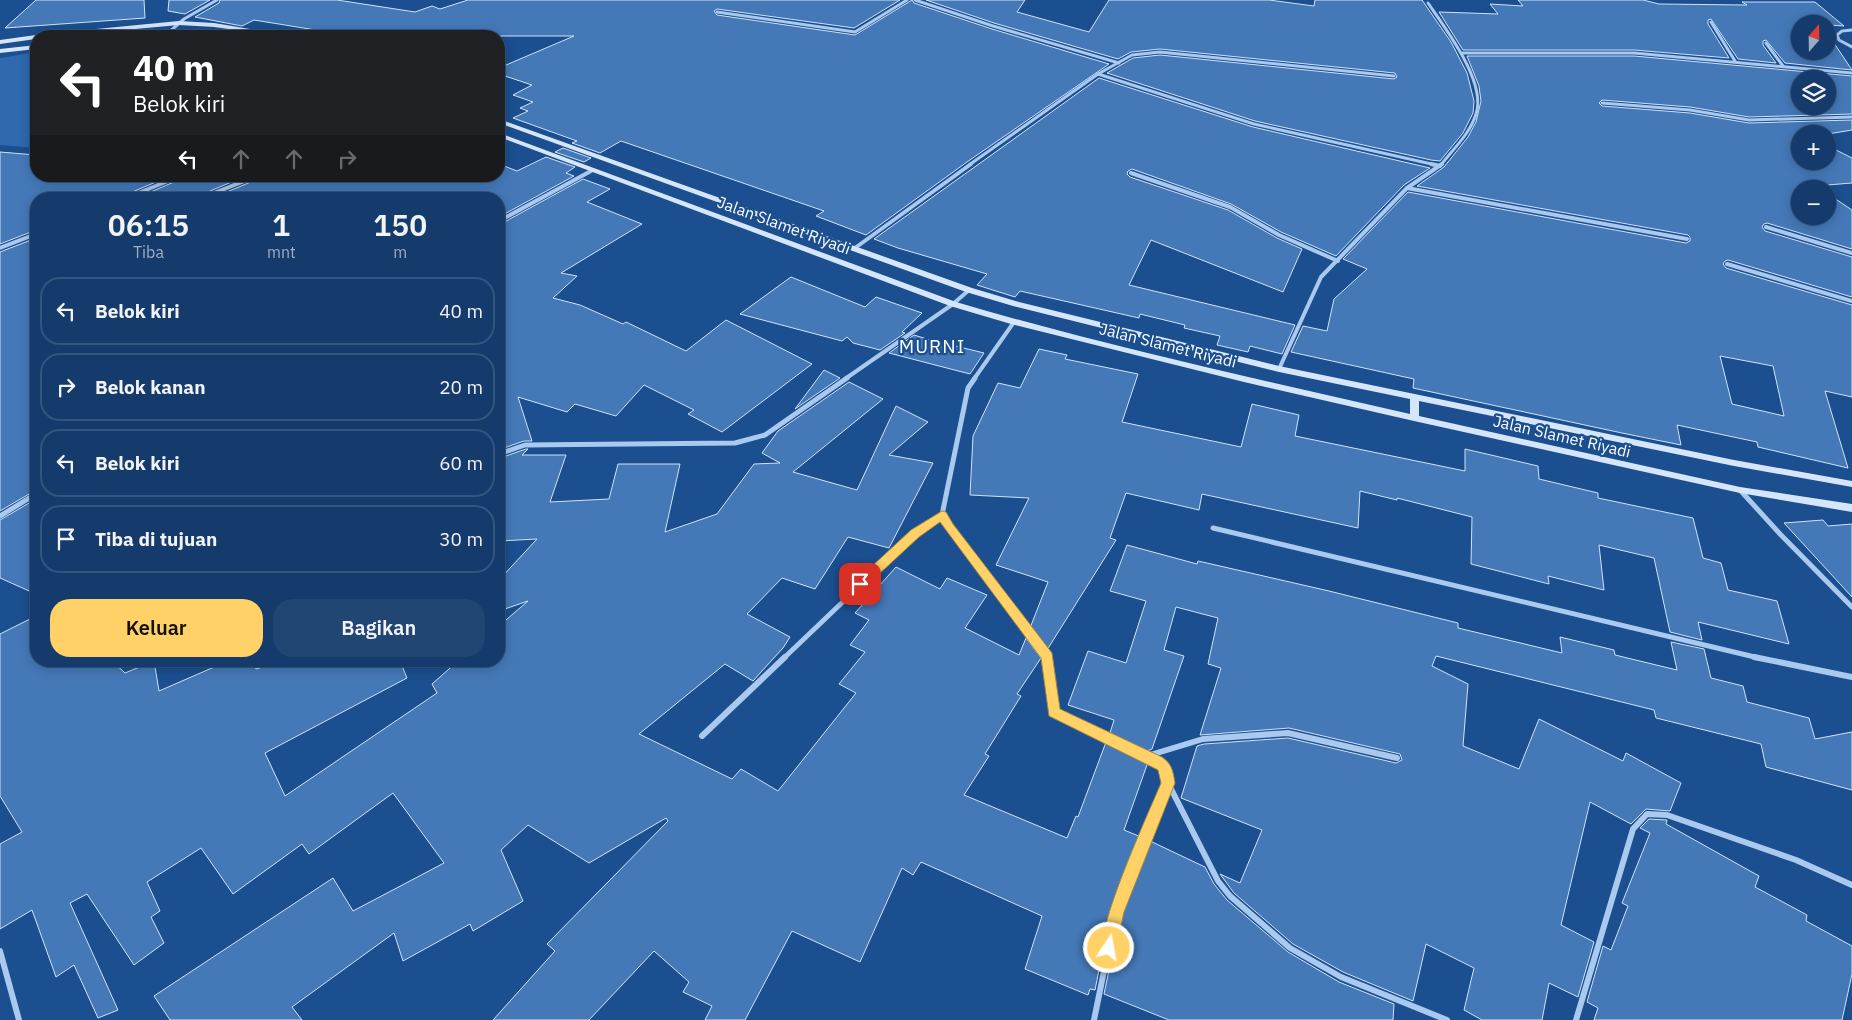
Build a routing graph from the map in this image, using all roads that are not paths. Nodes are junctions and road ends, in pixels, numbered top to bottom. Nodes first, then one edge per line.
1 (217, 0) edge
2 (907, 0) edge
3 (915, 0) edge
4 (1428, 3) dead end
5 (718, 12) dead end
6 (1711, 22) dead end
7 (179, 23) junction
8 (106, 30) edge
9 (171, 30) edge
10 (252, 30) edge
11 (1852, 30) edge
12 (30, 38) edge
13 (0, 42) edge
14 (1766, 43) dead end
15 (1852, 47) edge
16 (30, 48) edge
17 (0, 51) edge
18 (1462, 53) junction
19 (1735, 61) junction
20 (1119, 63) junction
21 (1783, 66) junction
22 (1852, 73) edge
23 (1098, 74) junction
24 (1394, 76) dead end
25 (1602, 102) dead end
26 (1852, 117) edge
27 (505, 123) edge
28 (505, 137) edge
29 (1440, 166) junction
30 (592, 171) junction
31 (1130, 173) dead end
32 (165, 182) edge
33 (242, 182) edge
34 (1407, 188) junction
35 (141, 192) edge
36 (217, 192) edge
37 (505, 218) edge
38 (1766, 227) dead end
39 (30, 236) edge
40 (1687, 239) dead end
41 (0, 248) edge
42 (855, 248) junction
43 (1852, 253) edge
44 (1338, 261) junction
45 (1727, 264) dead end
46 (969, 290) junction
47 (1852, 301) edge
48 (953, 304) junction
49 (1014, 322) junction
50 (1279, 369) junction
51 (1415, 397) junction
52 (1414, 418) junction
53 (505, 452) edge
54 (1852, 484) edge
55 (1740, 490) junction
56 (30, 498) edge
57 (1852, 508) edge
58 (942, 515) junction
59 (0, 516) edge
60 (1213, 528) dead end
61 (1852, 607) edge
62 (1852, 677) edge
63 (702, 736) dead end
64 (1147, 756) junction
65 (1397, 758) dead end
66 (1168, 783) junction
67 (1852, 885) edge
68 (0, 951) edge
69 (2, 964) edge
70 (19, 1020) edge
71 (1094, 1020) edge
72 (1447, 1020) edge
73 (1576, 1020) edge

1 - 7 street
2 - 5 street
3 - 20 street
4 - 18 street
6 - 19 street
7 - 8 main road
7 - 9 street
7 - 10 main road
11 - 15 street
12 - 13 main road
14 - 21 street
16 - 17 main road
18 - 19 street
18 - 29 street
19 - 21 street
20 - 23 street
20 - 24 street
21 - 22 street
23 - 29 street
23 - 42 street
25 - 26 street
27 - 42 main road, Jalan Slamet Riyadi
28 - 30 main road, Jalan Slamet Riyadi
29 - 34 street
30 - 37 street
30 - 48 main road, Jalan Slamet Riyadi
31 - 44 street
32 - 35 street
33 - 36 street
34 - 40 street
34 - 44 street
38 - 43 street
39 - 41 street
42 - 46 main road, Jalan Slamet Riyadi
44 - 50 street
45 - 47 street
46 - 48 street
46 - 50 main road, Jalan Slamet Riyadi
48 - 49 main road, Jalan Slamet Riyadi
48 - 53 street
49 - 52 main road, Jalan Slamet Riyadi
49 - 58 street
50 - 51 main road, Jalan Slamet Riyadi
51 - 52 main road
51 - 54 main road, Jalan Slamet Riyadi
52 - 55 main road, Jalan Slamet Riyadi
55 - 57 main road, Jalan Slamet Riyadi
55 - 61 street
56 - 59 street
58 - 63 street
58 - 64 street
60 - 62 street
64 - 65 street
64 - 66 street
66 - 71 street
66 - 72 street
67 - 73 street
68 - 69 street
69 - 70 street

